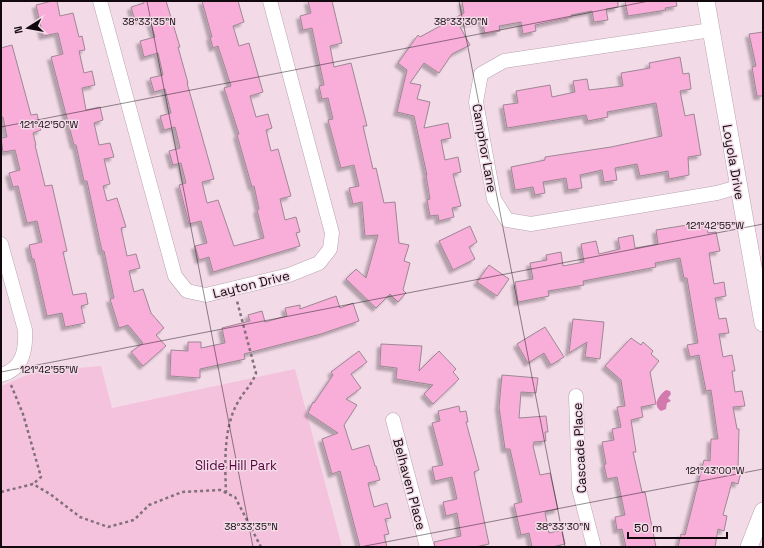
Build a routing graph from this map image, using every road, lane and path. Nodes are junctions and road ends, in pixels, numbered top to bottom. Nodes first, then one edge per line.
1 (100, 1) edge
2 (270, 1) edge
3 (706, 1) edge
4 (711, 30) junction
5 (738, 187) junction
6 (1, 244) edge
7 (233, 289) junction
8 (763, 323) edge
9 (4, 374) edge
10 (576, 396) dead end
11 (393, 420) dead end
12 (33, 484) junction
13 (1, 492) edge
14 (226, 493) junction
15 (763, 511) edge
16 (261, 547) edge
17 (427, 547) edge
18 (594, 547) edge
19 (749, 547) edge

1 - 7 street, Layton Drive
2 - 7 street, Layton Drive
3 - 4 street, Loyola Drive
4 - 5 street, Loyola Drive
4 - 5 street, Camphor Lane
5 - 8 street, Loyola Drive
6 - 9 street
7 - 14 path
9 - 12 path
10 - 18 street, Cascade Place
11 - 17 street, Belhaven Place
12 - 13 path
12 - 14 path
14 - 16 path
15 - 19 street

